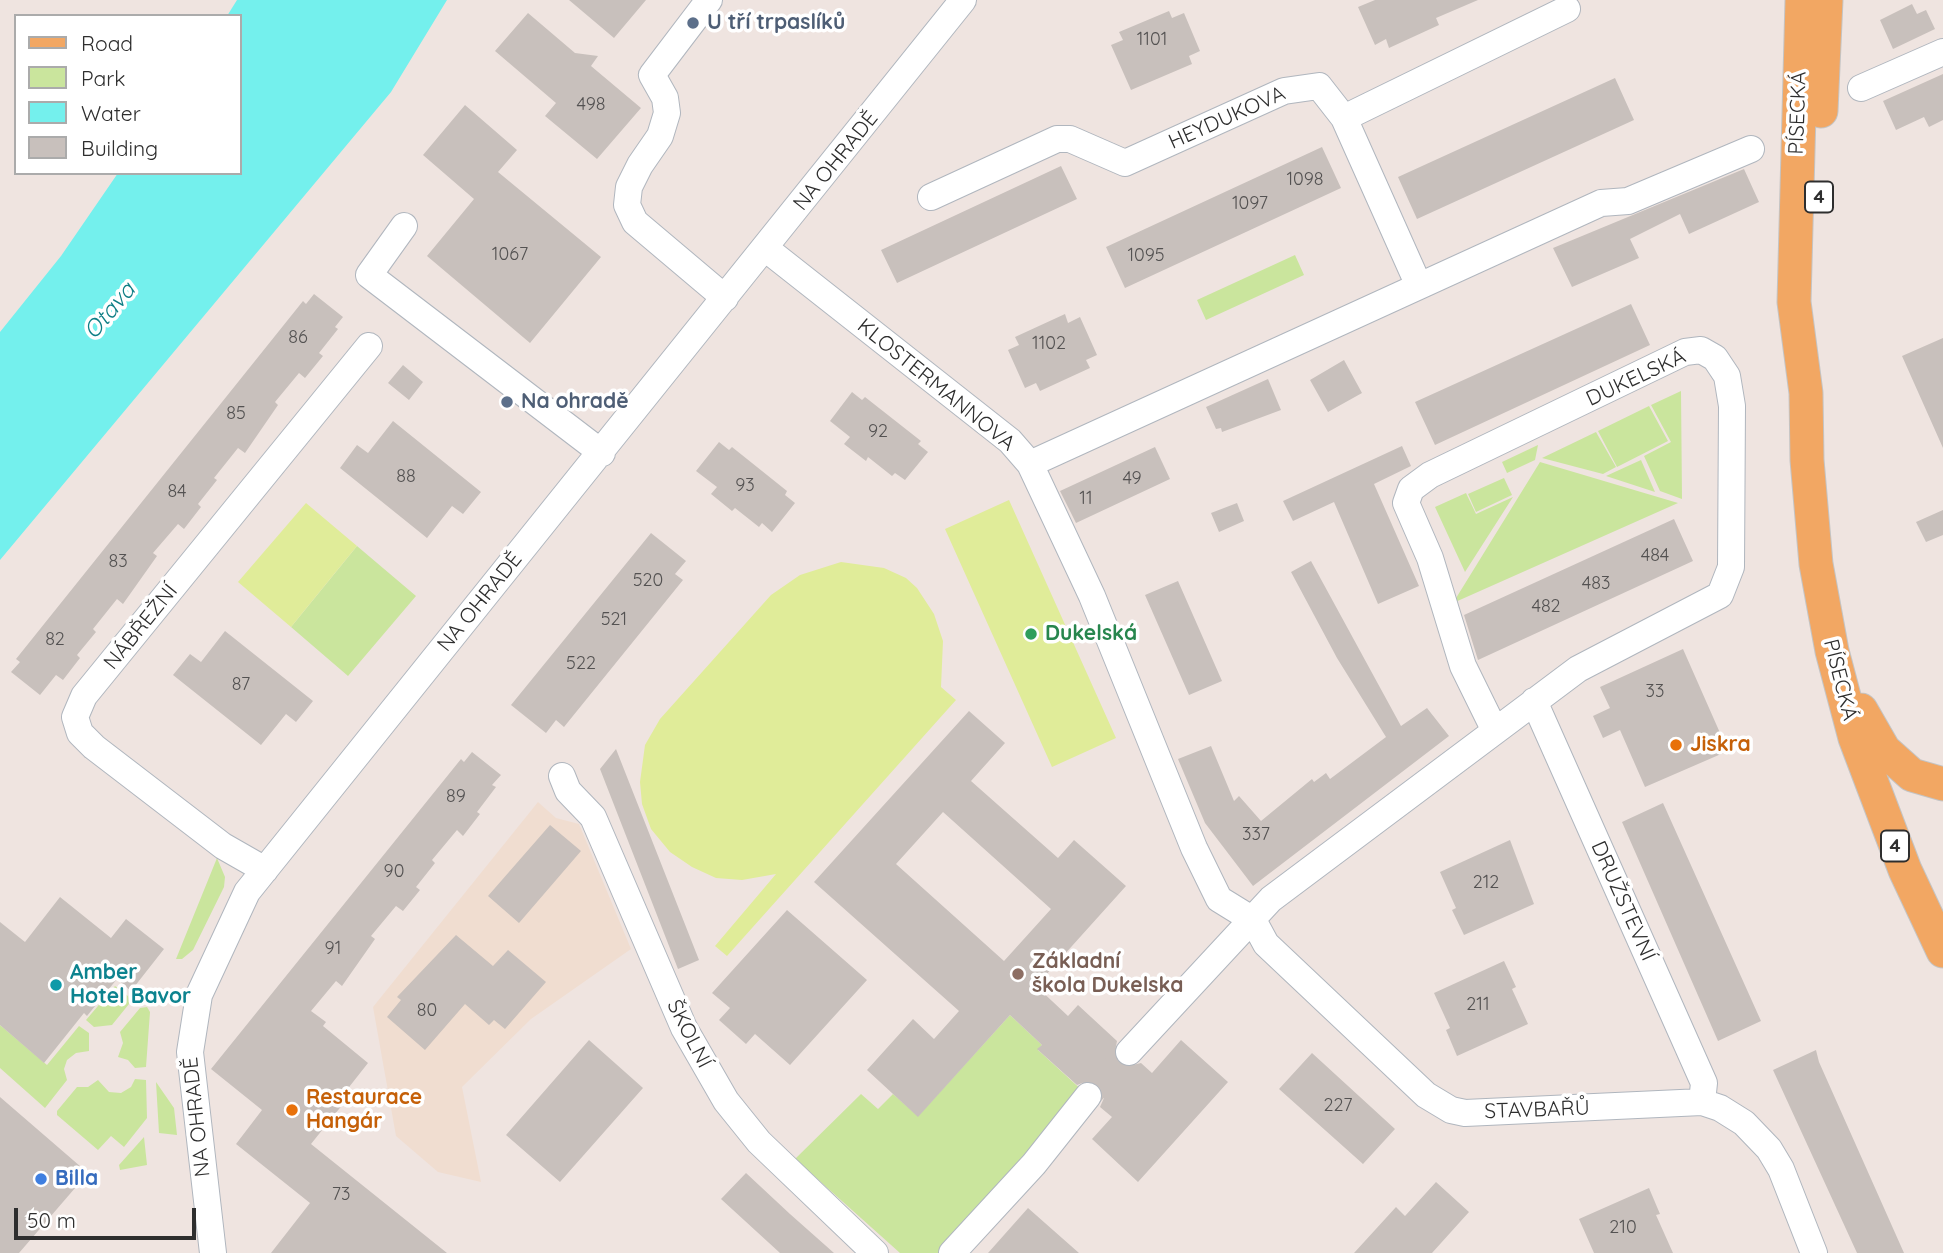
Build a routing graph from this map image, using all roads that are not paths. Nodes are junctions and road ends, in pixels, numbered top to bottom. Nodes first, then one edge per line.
1 (709, 0) edge
2 (963, 0) edge
3 (1802, 0) edge
4 (1826, 0) edge
5 (1568, 11) edge
6 (1943, 52) edge
7 (1861, 88) dead end
8 (1344, 118) junction
9 (1751, 149) dead end
10 (930, 197) dead end
11 (404, 226) dead end
12 (765, 248) junction
13 (1419, 286) junction
14 (725, 298) junction
15 (369, 346) dead end
16 (1806, 393) junction
17 (602, 453) junction
18 (1030, 464) junction
19 (1832, 651) junction
20 (1534, 701) junction
21 (1494, 729) junction
22 (562, 776) dead end
23 (1943, 784) edge
24 (265, 870) junction
25 (1253, 920) junction
26 (1943, 951) edge
27 (1129, 1052) tunnel mouth
28 (1088, 1096) tunnel mouth
29 (1702, 1102) junction
30 (213, 1253) edge
31 (875, 1253) edge
32 (952, 1253) edge
33 (1814, 1253) edge

1 - 14 street
2 - 12 street, NA OHRADĚ
3 - 16 main road, PÍSECKÁ / 4
4 - 16 main road, PÍSECKÁ / 4
5 - 8 street
6 - 7 street
8 - 10 street, HEYDUKOVA
8 - 13 street, HEYDUKOVA
9 - 13 street
11 - 17 street
12 - 14 street, NA OHRADĚ
12 - 18 street, KLOSTERMANNOVA
13 - 18 street
14 - 17 street, NA OHRADĚ
15 - 24 street, NÁBŘEŽNÍ
16 - 19 main road, PÍSECKÁ / 4
17 - 24 street, NA OHRADĚ
18 - 25 street, KLOSTERMANNOVA
19 - 23 main road
19 - 26 main road, PÍSECKÁ / 4
20 - 21 street, DUKELSKÁ
20 - 21 street, DUKELSKÁ
20 - 29 street, DRUŽSTEVNÍ
21 - 25 street, DUKELSKÁ
22 - 31 street, ŠKOLNÍ
24 - 30 street, NA OHRADĚ
25 - 27 street, DUKELSKÁ
25 - 29 street, STAVBAŘŮ
28 - 32 street
29 - 33 street, STAVBAŘŮ

